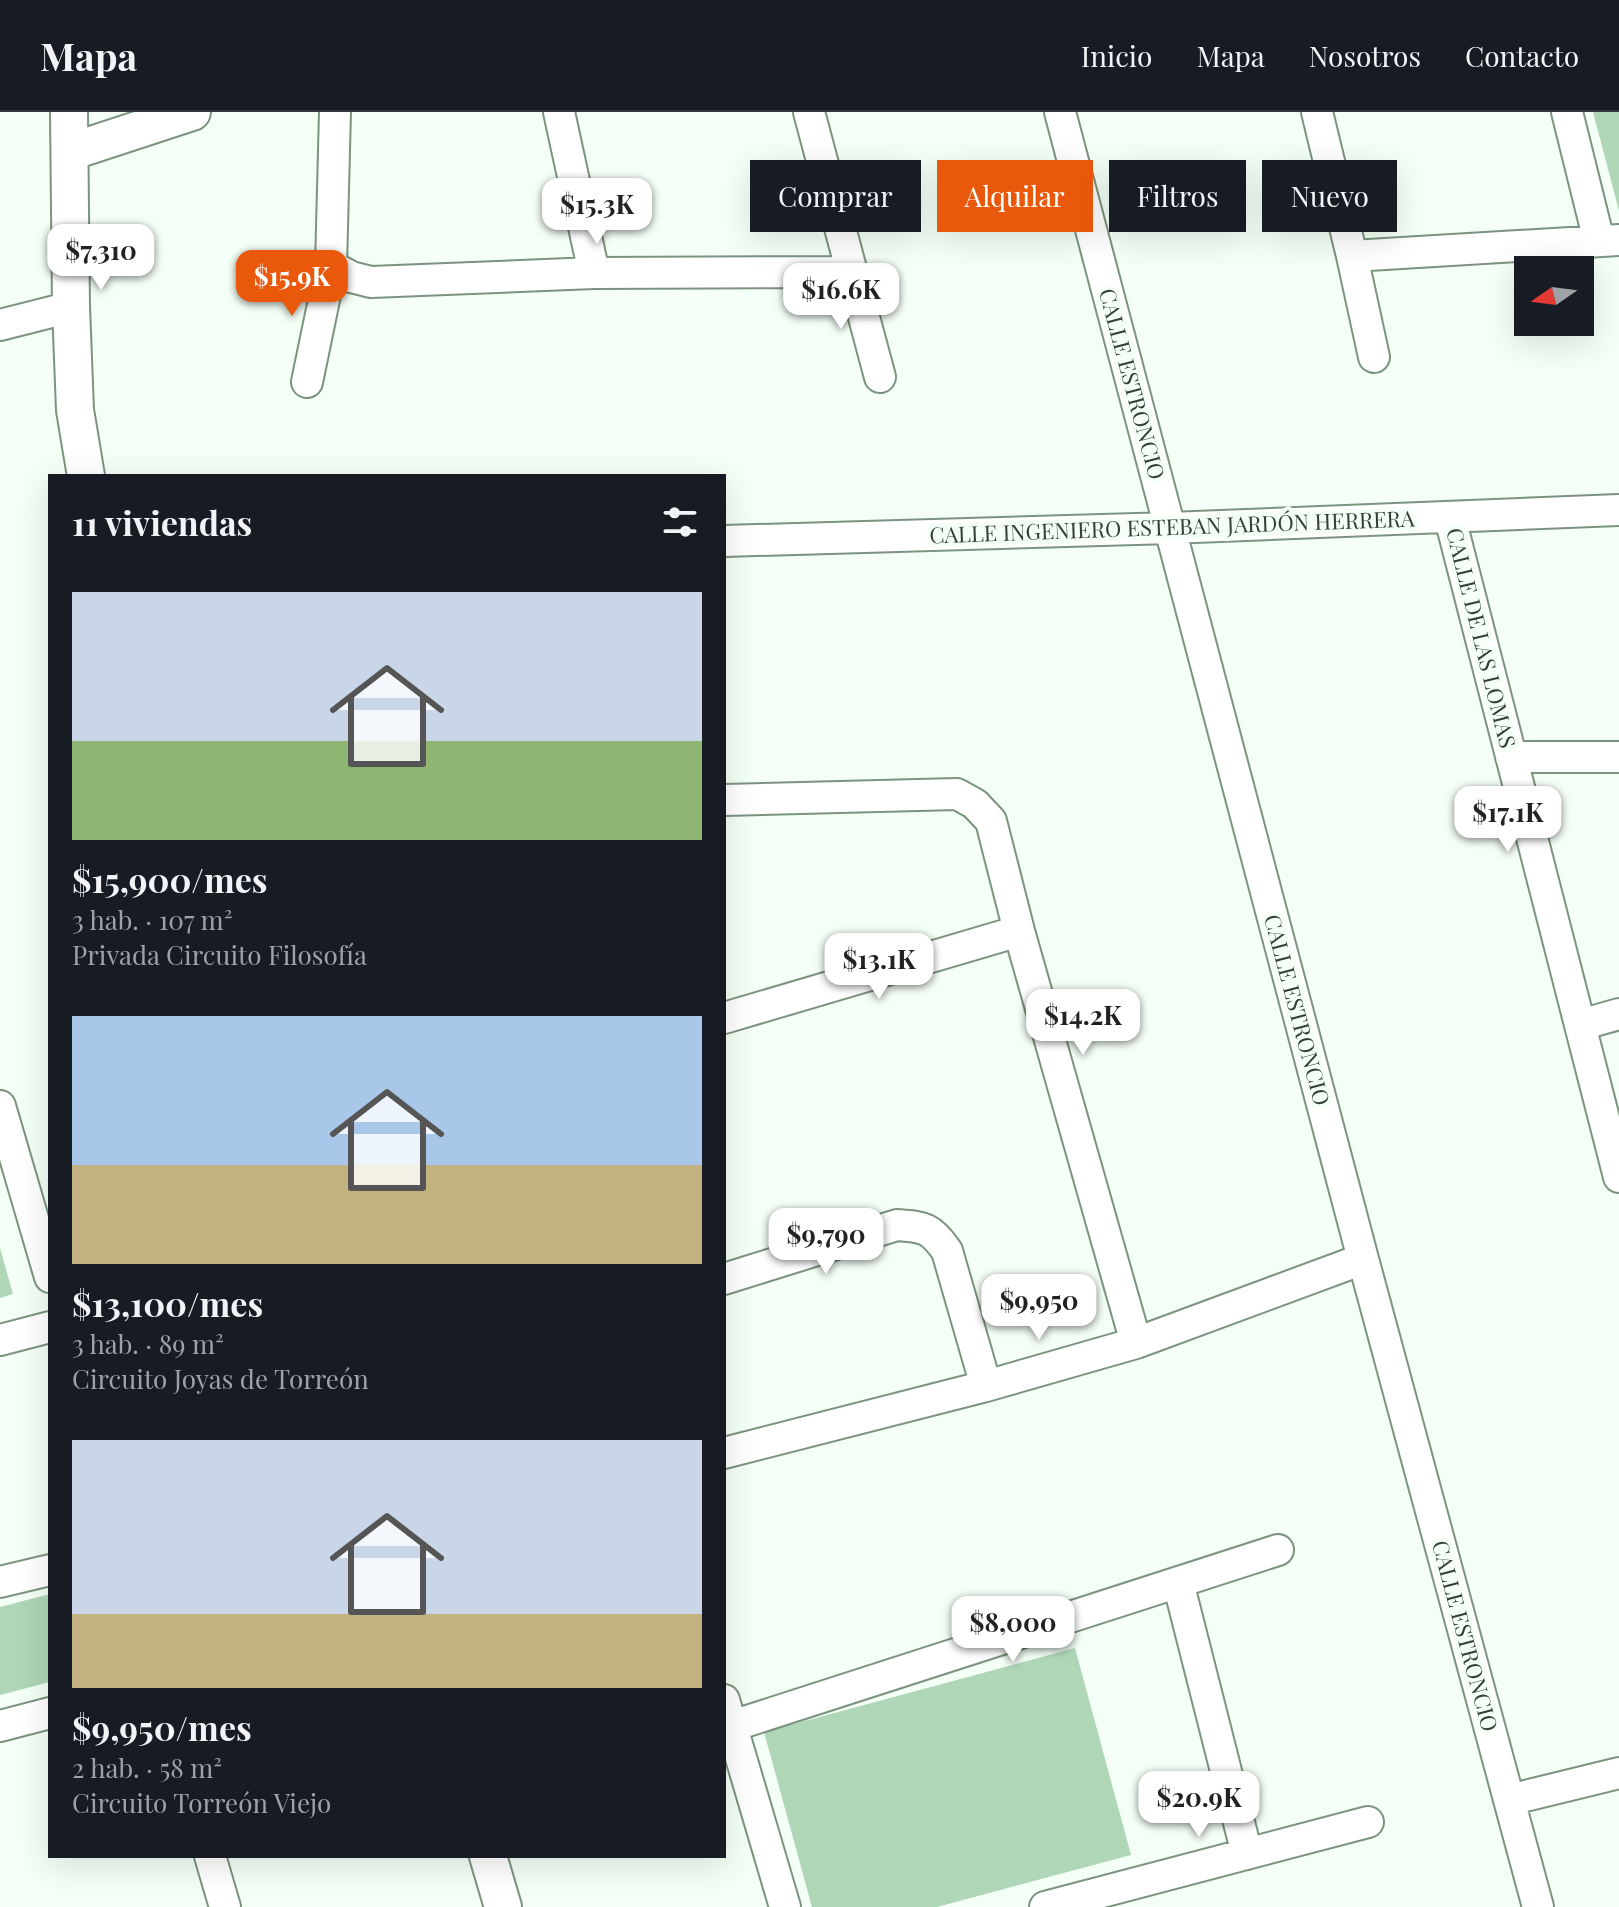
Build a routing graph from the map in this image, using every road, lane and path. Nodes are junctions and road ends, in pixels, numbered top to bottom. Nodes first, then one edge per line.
1 (69, 112) edge
2 (192, 112) edge
3 (335, 112) edge
4 (559, 112) edge
5 (809, 112) edge
6 (1060, 112) edge
7 (1317, 112) edge
8 (1567, 112) edge
9 (70, 152) junction
10 (1609, 240) edge
11 (1352, 256) junction
12 (331, 266) junction
13 (853, 272) junction
14 (594, 273) junction
15 (71, 307) junction
16 (0, 325) edge
17 (1374, 357) dead end
18 (880, 377) dead end
19 (307, 382) dead end
20 (86, 474) edge
21 (1619, 510) edge
22 (1450, 518) junction
23 (1170, 528) junction
24 (726, 541) edge
25 (1511, 757) junction
26 (1619, 757) edge
27 (726, 800) edge
28 (1019, 931) junction
29 (1619, 1014) edge
30 (726, 1017) edge
31 (1580, 1025) junction
32 (0, 1106) edge
33 (1619, 1177) edge
34 (1363, 1259) junction
35 (48, 1270) edge
36 (726, 1278) edge
37 (48, 1328) edge
38 (0, 1340) edge
39 (1136, 1343) junction
40 (986, 1386) junction
41 (726, 1452) edge
42 (1278, 1550) dead end
43 (48, 1570) edge
44 (0, 1582) edge
45 (1178, 1582) junction
46 (728, 1713) edge
47 (48, 1714) edge
48 (0, 1726) edge
49 (1619, 1773) edge
50 (1509, 1800) junction
51 (1368, 1822) dead end
52 (1247, 1854) junction
53 (211, 1858) edge
54 (489, 1858) edge
55 (225, 1907) edge
56 (503, 1907) edge
57 (785, 1907) edge
58 (1045, 1907) edge
59 (1538, 1907) edge

1 - 9 street
2 - 9 street
3 - 12 street
4 - 14 street
5 - 13 street
6 - 23 street, CALLE ESTRONCIO
7 - 11 street
8 - 10 street
9 - 15 street
10 - 11 street
11 - 17 street
12 - 14 street
12 - 19 street
13 - 14 street
13 - 18 street
15 - 16 street
15 - 20 street
21 - 22 street, CALLE INGENIERO ESTEBAN JARDÓN HERRERA
22 - 23 street, CALLE INGENIERO ESTEBAN JARDÓN HERRERA
22 - 25 street, CALLE DE LAS LOMAS
23 - 24 street, CALLE INGENIERO ESTEBAN JARDÓN HERRERA
23 - 34 street, CALLE ESTRONCIO
25 - 26 street
25 - 31 street, CALLE DE LAS LOMAS
27 - 28 street
28 - 30 street
28 - 39 street
29 - 31 street
31 - 33 street, CALLE DE LAS LOMAS
32 - 35 street
34 - 39 street
34 - 50 street, CALLE ESTRONCIO
36 - 40 street
37 - 38 street
39 - 40 street
40 - 41 street
42 - 45 street
43 - 44 street
45 - 46 street
45 - 52 street
46 - 57 street
47 - 48 street
49 - 50 street
50 - 59 street, CALLE ESTRONCIO
51 - 52 street
52 - 58 street
53 - 55 street
54 - 56 street

